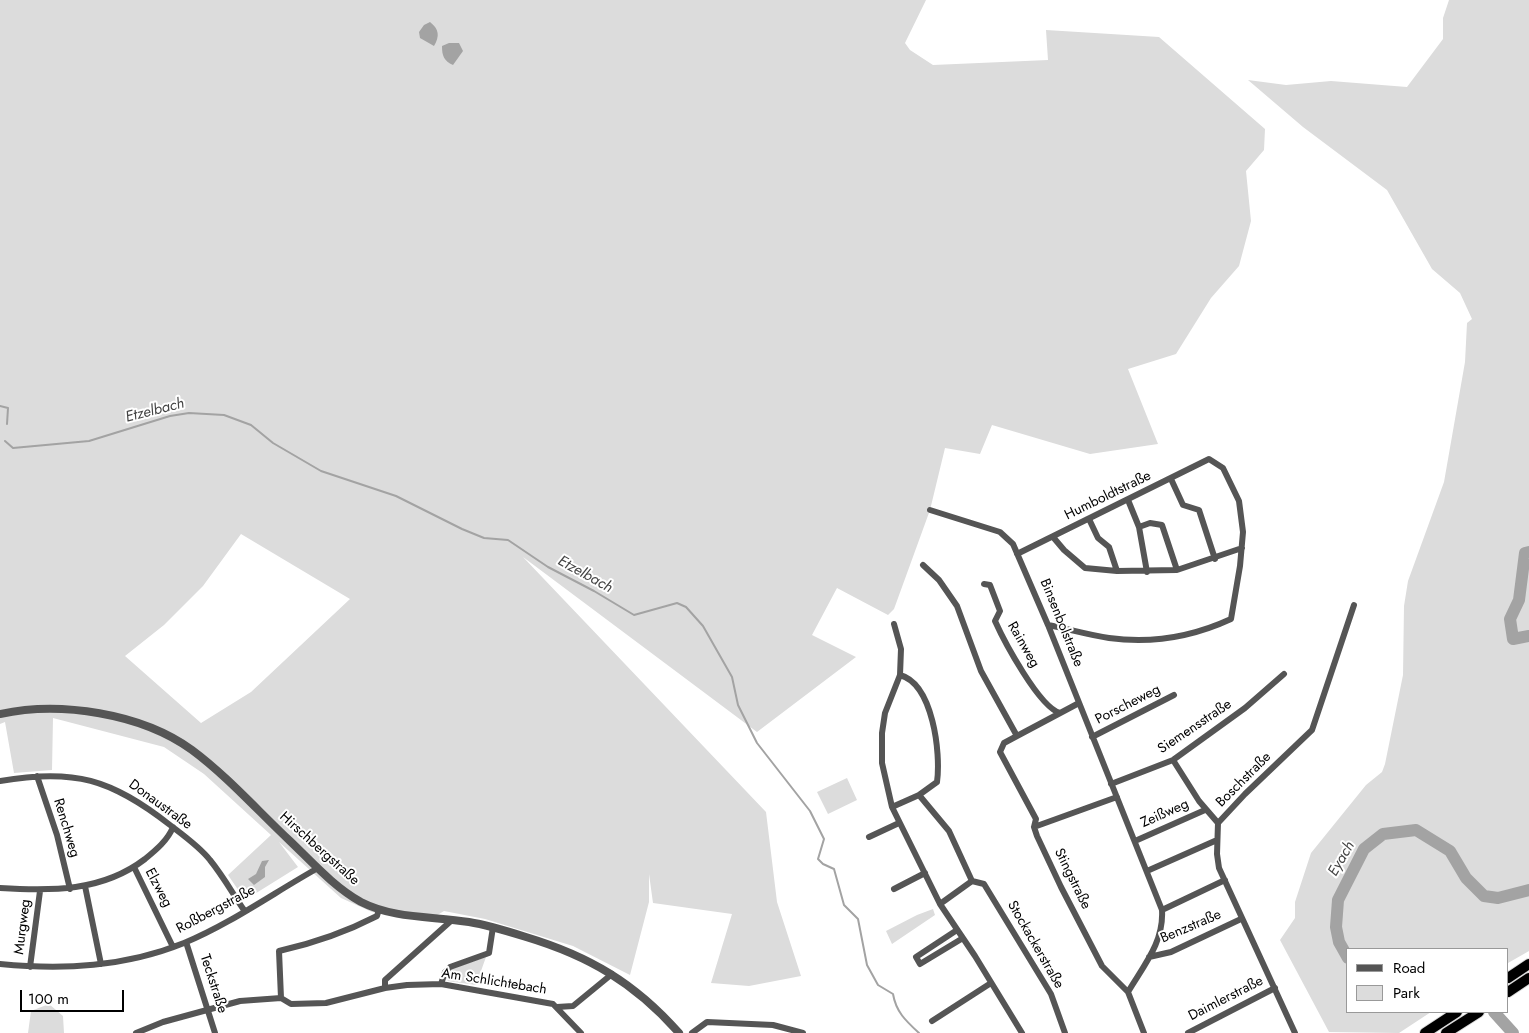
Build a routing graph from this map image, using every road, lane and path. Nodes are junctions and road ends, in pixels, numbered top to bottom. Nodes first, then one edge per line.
1 (1171, 479) junction
2 (1128, 500) junction
3 (930, 510) dead end
4 (1089, 519) junction
5 (1139, 527) junction
6 (1053, 536) junction
7 (1242, 548) junction
8 (1017, 554) junction
9 (1215, 559) junction
10 (923, 565) dead end
11 (1177, 570) junction
12 (1117, 571) junction
13 (1147, 572) junction
14 (984, 584) dead end
15 (1354, 605) dead end
16 (894, 624) dead end
17 (1048, 625) junction
18 (1284, 674) dead end
19 (900, 675) junction
20 (1174, 695) dead end
21 (1079, 703) junction
22 (1060, 713) junction
23 (0, 714) edge
24 (1017, 736) junction
25 (1092, 737) junction
26 (1173, 760) junction
27 (37, 776) junction
28 (0, 781) edge
29 (1111, 784) junction
30 (919, 795) junction
31 (1117, 797) junction
32 (892, 807) junction
33 (1205, 810) junction
34 (899, 823) junction
35 (1218, 823) junction
36 (1034, 826) junction
37 (173, 827) junction
38 (869, 837) dead end
39 (1217, 840) junction
40 (1135, 841) junction
41 (134, 868) junction
42 (318, 868) junction
43 (1147, 871) junction
44 (925, 873) junction
45 (1225, 880) junction
46 (972, 881) junction
47 (85, 886) junction
48 (0, 888) edge
49 (894, 888) dead end
50 (70, 889) junction
51 (40, 890) junction
52 (940, 904) junction
53 (379, 909) junction
54 (244, 910) junction
55 (1162, 910) junction
56 (1241, 919) junction
57 (452, 920) junction
58 (493, 927) junction
59 (957, 930) junction
60 (963, 938) junction
61 (186, 942) junction
62 (173, 947) junction
63 (1149, 956) junction
64 (0, 964) edge
65 (101, 964) junction
66 (1529, 964) edge
67 (30, 967) junction
68 (612, 974) junction
69 (1509, 977) edge
70 (1528, 979) edge
71 (991, 983) junction
72 (441, 984) junction
73 (386, 988) junction
74 (1274, 988) junction
75 (1509, 991) edge
76 (1128, 992) junction
77 (281, 998) junction
78 (556, 1007) junction
79 (208, 1008) junction
80 (1455, 1013) edge
81 (1476, 1013) edge
82 (932, 1021) dead end
83 (136, 1033) edge
84 (215, 1033) edge
85 (581, 1033) edge
86 (679, 1033) edge
87 (692, 1033) edge
88 (803, 1033) edge
89 (1022, 1033) edge
90 (1064, 1033) edge
91 (1144, 1033) edge
92 (1188, 1033) edge
93 (1295, 1033) edge
94 (1425, 1033) edge
95 (1446, 1033) edge

1 - 2 street, Humboldtstraße
1 - 7 street, Humboldtstraße
1 - 9 street
2 - 4 street, Humboldtstraße
2 - 5 street
3 - 8 street, Binsenbolstraße
4 - 6 street, Humboldtstraße
4 - 12 street
5 - 11 street
5 - 13 street
6 - 8 street, Humboldtstraße
6 - 12 street
7 - 9 street
7 - 17 street
8 - 17 street, Binsenbolstraße
9 - 11 street
10 - 24 street
11 - 13 street
12 - 13 street
14 - 22 street, Rainweg
15 - 35 street, Boschstraße
16 - 19 street
17 - 21 street, Binsenbolstraße
18 - 26 street, Siemensstraße
19 - 30 street
19 - 32 street
20 - 25 street, Porscheweg
21 - 22 street, Stingstraße
21 - 25 street, Binsenbolstraße
22 - 24 street, Stingstraße
23 - 42 street, Hirschbergstraße
24 - 36 street, Stingstraße
25 - 29 street, Binsenbolstraße
26 - 29 street, Siemensstraße
26 - 33 street, Zeißweg
27 - 28 street, Donaustraße
27 - 37 street, Donaustraße
27 - 50 street, Renchweg
29 - 31 street, Binsenbolstraße
30 - 32 street
30 - 46 street
31 - 36 street
31 - 40 street, Binsenbolstraße
32 - 34 street
33 - 35 street, Zeißweg
33 - 40 street, Zeißweg
34 - 38 street
34 - 44 street
35 - 39 street, Boschstraße
36 - 76 street, Stingstraße
37 - 41 street
37 - 54 street, Donaustraße
39 - 43 street
39 - 45 street, Boschstraße
40 - 43 street, Binsenbolstraße
41 - 47 street
41 - 62 street, Elzweg
42 - 53 street, Hirschbergstraße
42 - 54 street, Roßbergstraße
43 - 55 street, Binsenbolstraße
44 - 49 street
44 - 52 street
45 - 55 street
45 - 56 street, Boschstraße
46 - 52 street
46 - 90 street, Stockackerstraße
47 - 50 street
47 - 65 street
48 - 51 street
50 - 51 street
51 - 67 street, Murgweg
52 - 59 street
53 - 57 street, Hirschbergstraße
53 - 77 street
54 - 61 street, Roßbergstraße
55 - 63 street, Binsenbolstraße
56 - 63 street, Benzstraße
56 - 74 street, Boschstraße
57 - 58 street, Hirschbergstraße
57 - 73 street
58 - 68 street, Hirschbergstraße
58 - 72 street
59 - 60 street
59 - 60 street
60 - 71 street
61 - 62 street, Roßbergstraße
61 - 79 street, Teckstraße
62 - 65 street, Roßbergstraße
63 - 76 street, Binsenbolstraße
64 - 67 street, Roßbergstraße
65 - 67 street, Roßbergstraße
66 - 69 highway
68 - 78 street, Am Schlichtebach
68 - 86 street, Hirschbergstraße
70 - 75 highway
71 - 82 street
71 - 89 street
72 - 73 street, Am Schlichtebach
72 - 78 street, Am Schlichtebach
73 - 77 street, Am Schlichtebach
74 - 92 street, Daimlerstraße
74 - 93 street, Boschstraße
76 - 91 street, Stingstraße
77 - 79 street, Am Schlichtebach
78 - 85 street, Am Schlichtebach
79 - 83 street, Am Schlichtebach
79 - 84 street, Teckstraße
80 - 94 highway
81 - 95 highway
87 - 88 street

